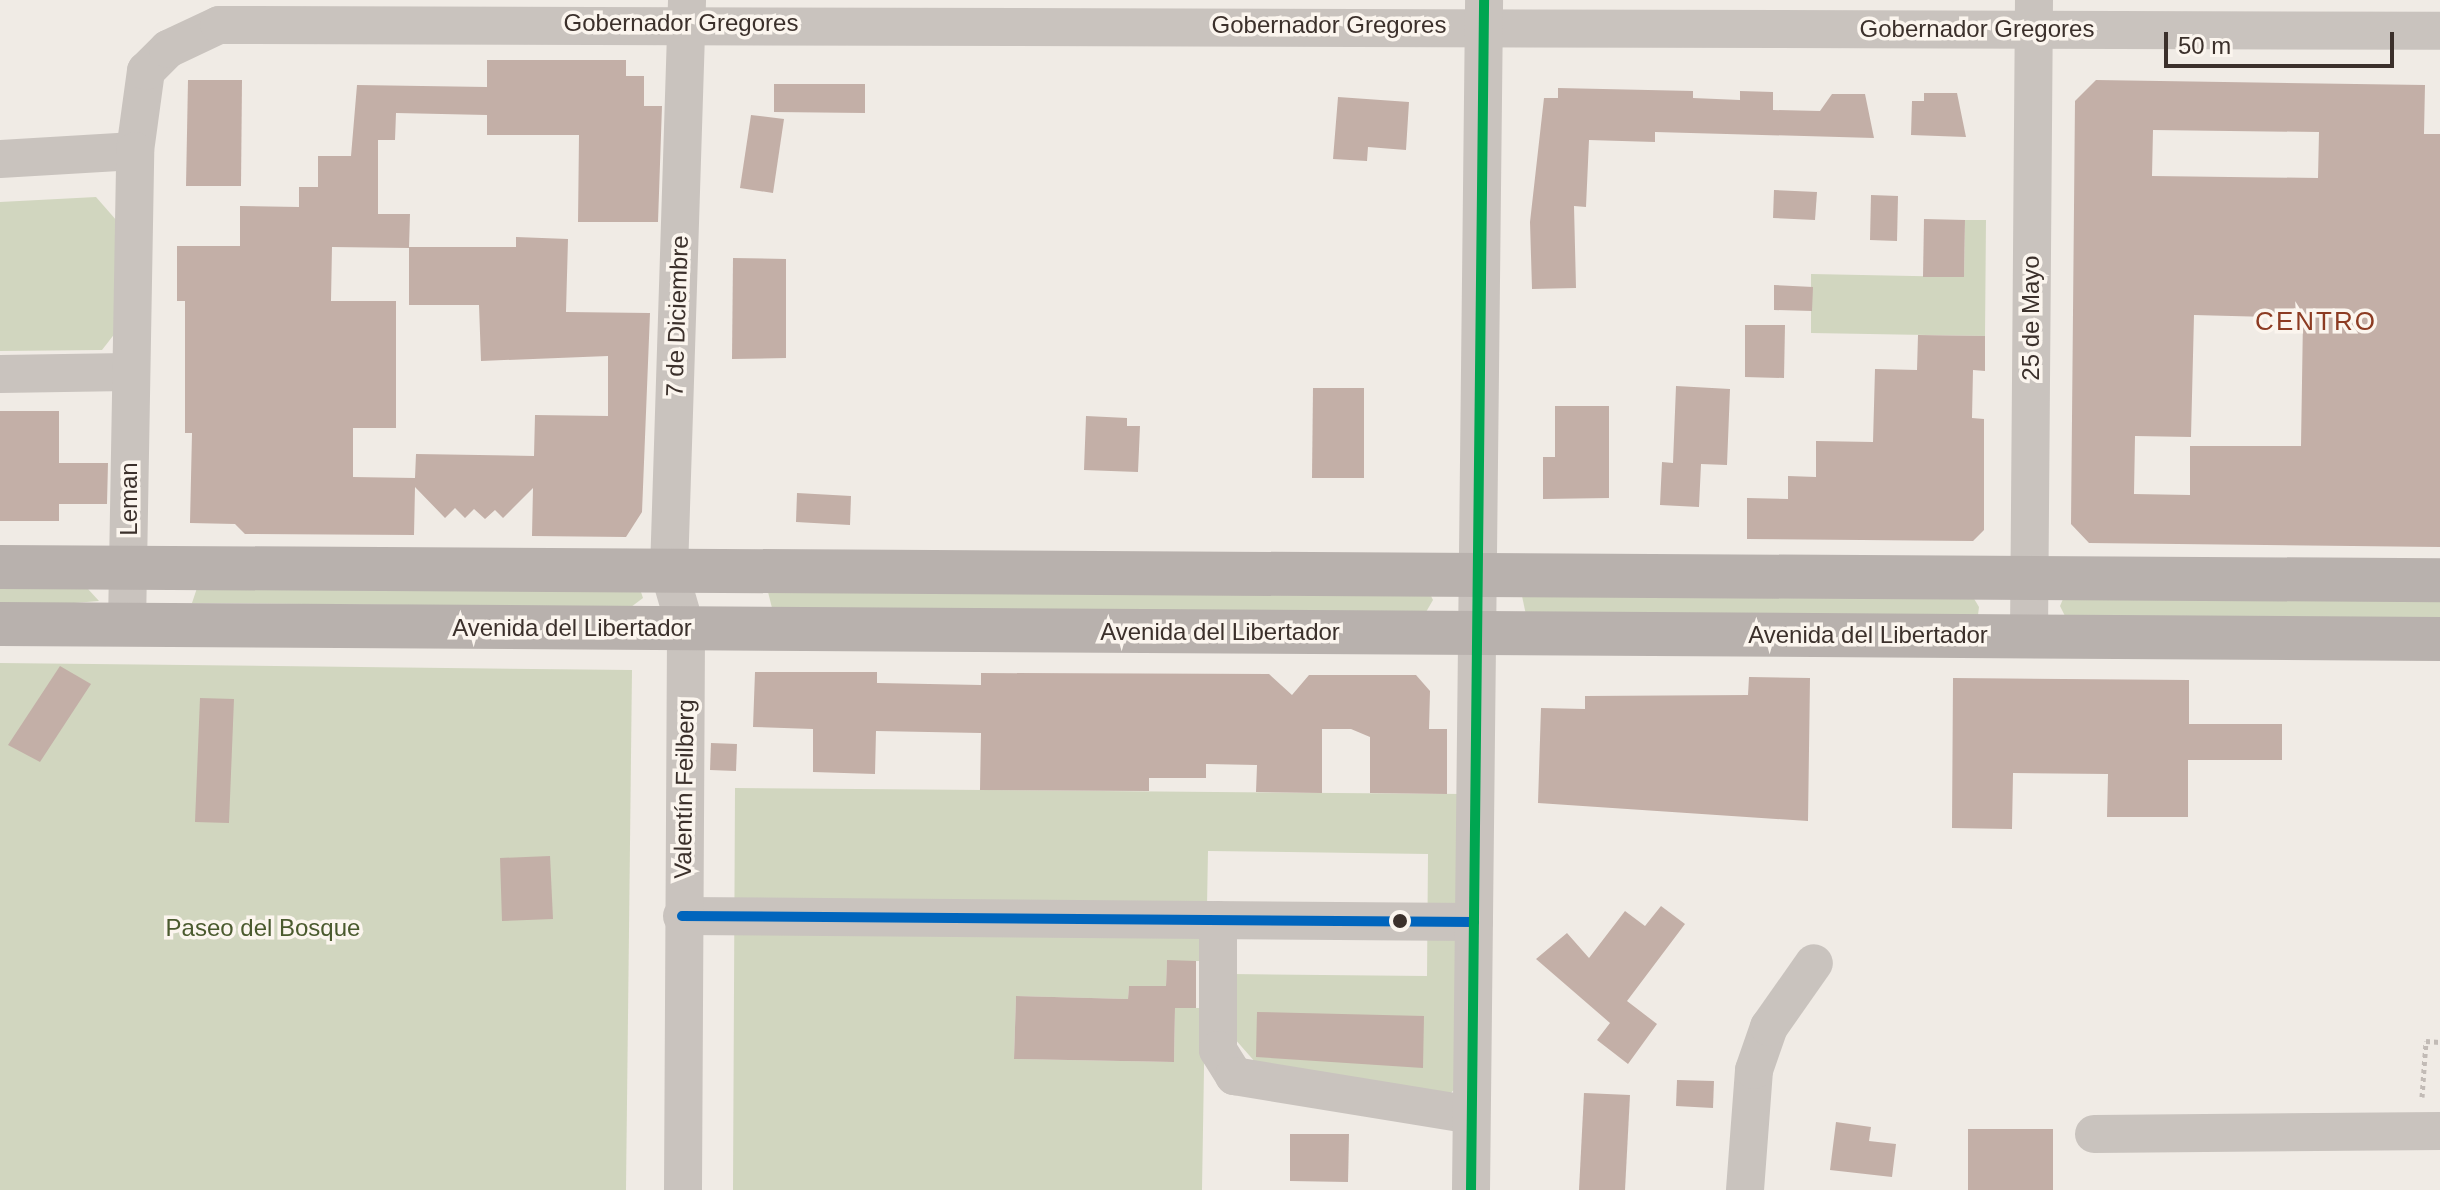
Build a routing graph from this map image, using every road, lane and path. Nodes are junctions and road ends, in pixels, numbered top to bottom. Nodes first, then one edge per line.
1 (686, 11) edge
2 (1074, 12) edge
3 (1484, 13) edge
4 (2034, 14) edge
5 (219, 25) joint
6 (2440, 31) edge
7 (135, 151) junction
8 (0, 159) edge
9 (128, 372) junction
10 (0, 374) edge
11 (0, 567) edge
12 (129, 568) junction
13 (669, 571) junction
14 (1482, 574) junction
15 (2029, 577) junction
16 (2440, 580) edge
17 (0, 624) edge
18 (127, 625) junction
19 (686, 629) junction
20 (1481, 634) junction
21 (2029, 635) junction
22 (2440, 639) edge
23 (682, 916) junction
24 (1218, 920) junction
25 (1474, 922) junction
26 (1814, 963) dead end
27 (2440, 1042) edge
28 (1471, 1115) junction
29 (2430, 1131) edge
30 (2094, 1134) dead end
31 (683, 1190) edge
32 (1471, 1190) edge
33 (1745, 1190) edge

1 - 2 street, Gobernador Gregores
1 - 5 street, Gobernador Gregores
1 - 13 street, 7 de Diciembre
2 - 3 street, Gobernador Gregores
3 - 4 street, Gobernador Gregores
3 - 14 street
4 - 6 street, Gobernador Gregores
4 - 15 street, 25 de Mayo
5 - 7 street, Leman
7 - 8 street
7 - 9 street, Leman
9 - 10 street
9 - 12 street, Leman
11 - 12 main road
12 - 13 main road
12 - 18 street, Leman
13 - 14 main road
13 - 19 street, 7 de Diciembre
14 - 15 main road
14 - 20 street
15 - 16 main road
15 - 21 street, 25 de Mayo
17 - 18 main road, Avenida del Libertador
18 - 19 main road, Avenida del Libertador
19 - 20 main road, Avenida del Libertador
19 - 23 street, Valentín Feilberg
20 - 21 main road, Avenida del Libertador
20 - 25 street
21 - 22 main road, Avenida del Libertador
23 - 24 street
23 - 31 street, Valentín Feilberg
24 - 25 street
24 - 28 street
25 - 28 street
26 - 33 street
27 - 29 path
28 - 32 street
29 - 30 street

